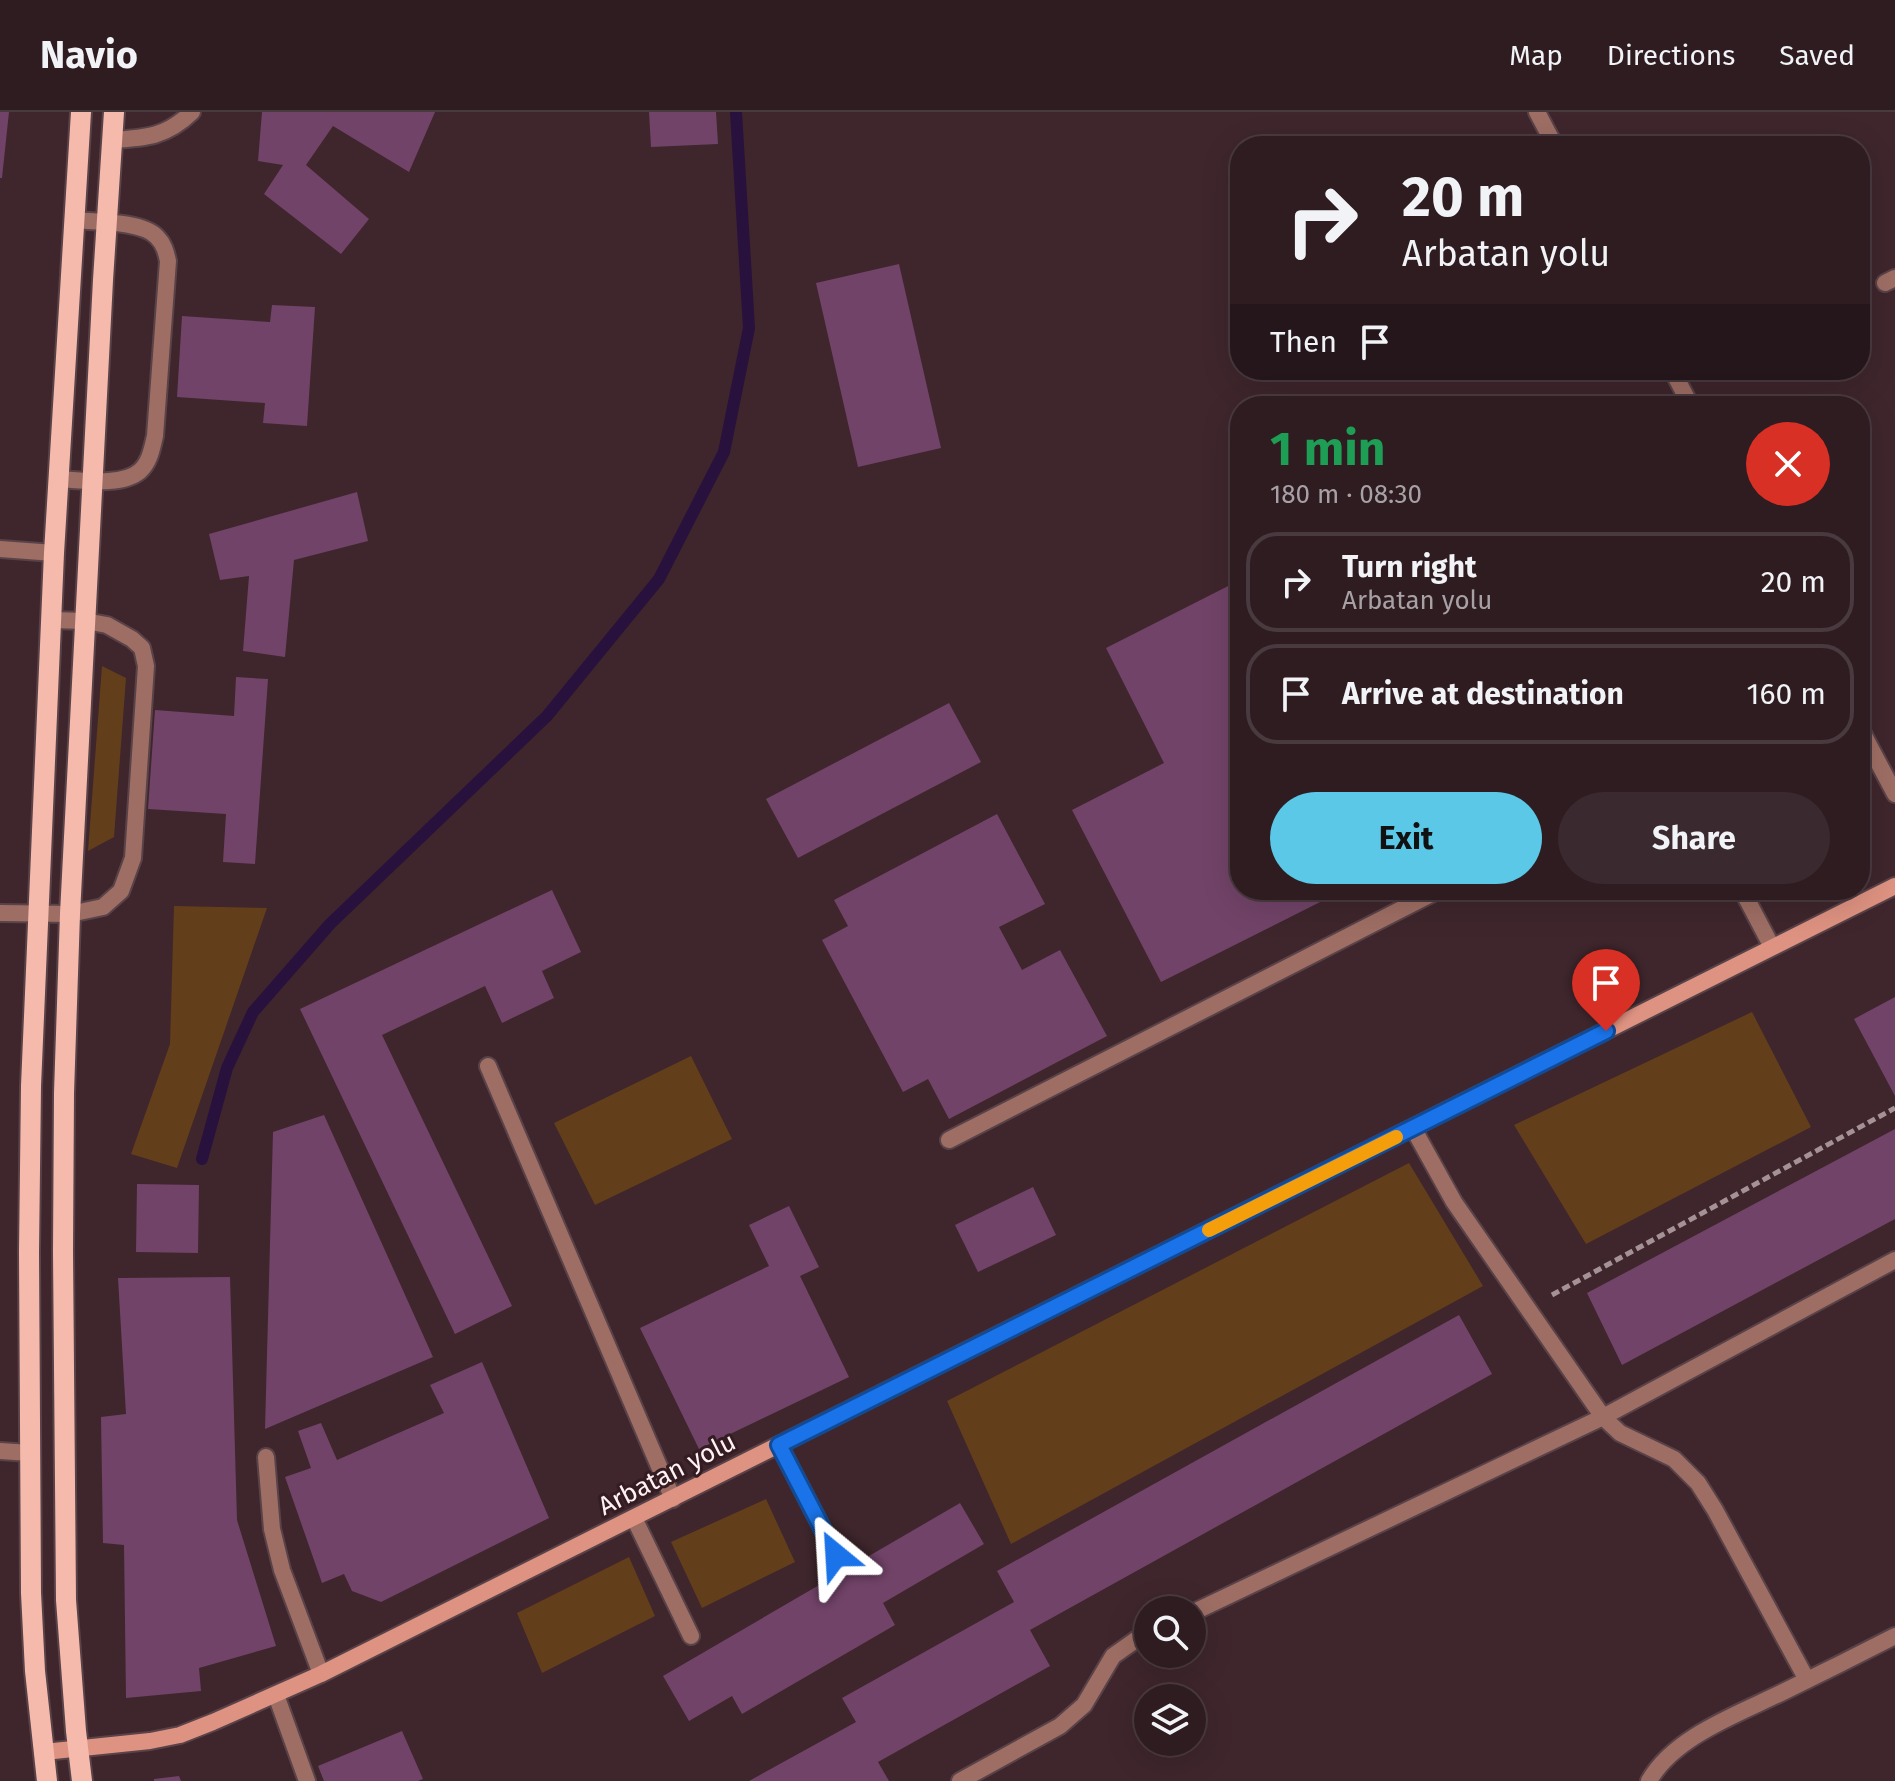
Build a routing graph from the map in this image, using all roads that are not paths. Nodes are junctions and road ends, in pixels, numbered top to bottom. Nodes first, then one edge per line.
1 (81, 112) edge
2 (114, 112) edge
3 (192, 112) edge
4 (1537, 112) edge
5 (1550, 136) edge
6 (112, 140) junction
7 (74, 220) junction
8 (106, 223) junction
9 (58, 479) junction
10 (92, 481) junction
11 (0, 549) edge
12 (54, 553) junction
13 (52, 620) junction
14 (85, 621) junction
15 (1870, 747) edge
16 (1895, 794) edge
17 (1895, 886) edge
18 (1870, 898) edge
19 (1419, 900) edge
20 (1747, 900) edge
21 (1867, 900) edge
22 (0, 913) edge
23 (37, 913) junction
24 (70, 914) junction
25 (1772, 947) junction
26 (488, 1066) dead end
27 (1413, 1128) junction
28 (949, 1140) dead end
29 (1895, 1260) edge
30 (1603, 1417) junction
31 (779, 1445) junction
32 (0, 1451) edge
33 (30, 1453) junction
34 (266, 1457) dead end
35 (673, 1499) junction
36 (634, 1518) junction
37 (836, 1555) dead end
38 (1206, 1606) edge
39 (691, 1636) dead end
40 (1895, 1636) edge
41 (1134, 1641) edge
42 (321, 1674) junction
43 (1807, 1680) junction
44 (276, 1695) junction
45 (78, 1749) junction
46 (44, 1752) junction
47 (47, 1781) edge
48 (82, 1781) edge
49 (307, 1781) edge
50 (960, 1781) edge
51 (1649, 1781) edge

1 - 7 main road
2 - 6 main road
3 - 6 street
4 - 5 street
6 - 8 main road
7 - 8 street
7 - 9 main road
8 - 10 main road
8 - 10 street
9 - 10 street
9 - 12 main road
10 - 14 main road
11 - 12 street
12 - 13 main road
13 - 14 street
13 - 23 main road
14 - 24 main road
14 - 24 street
15 - 16 street
17 - 18 main road, Arbatan yolu
19 - 28 street
20 - 25 street
21 - 25 main road, Arbatan yolu
22 - 23 street
23 - 24 street
23 - 33 main road
24 - 45 main road
25 - 27 main road, Arbatan yolu
26 - 35 street
27 - 30 street
27 - 31 main road, Arbatan yolu
29 - 30 street
30 - 38 street
30 - 43 street
31 - 35 main road, Arbatan yolu
31 - 37 street
32 - 33 street
33 - 46 main road
34 - 42 street
35 - 36 main road, Arbatan yolu
36 - 39 street
36 - 42 main road, Arbatan yolu
40 - 43 street
41 - 50 street
42 - 44 main road, Arbatan yolu
43 - 51 street
44 - 45 main road, Arbatan yolu
44 - 49 street
45 - 46 main road, Arbatan yolu
45 - 48 main road
46 - 47 main road

